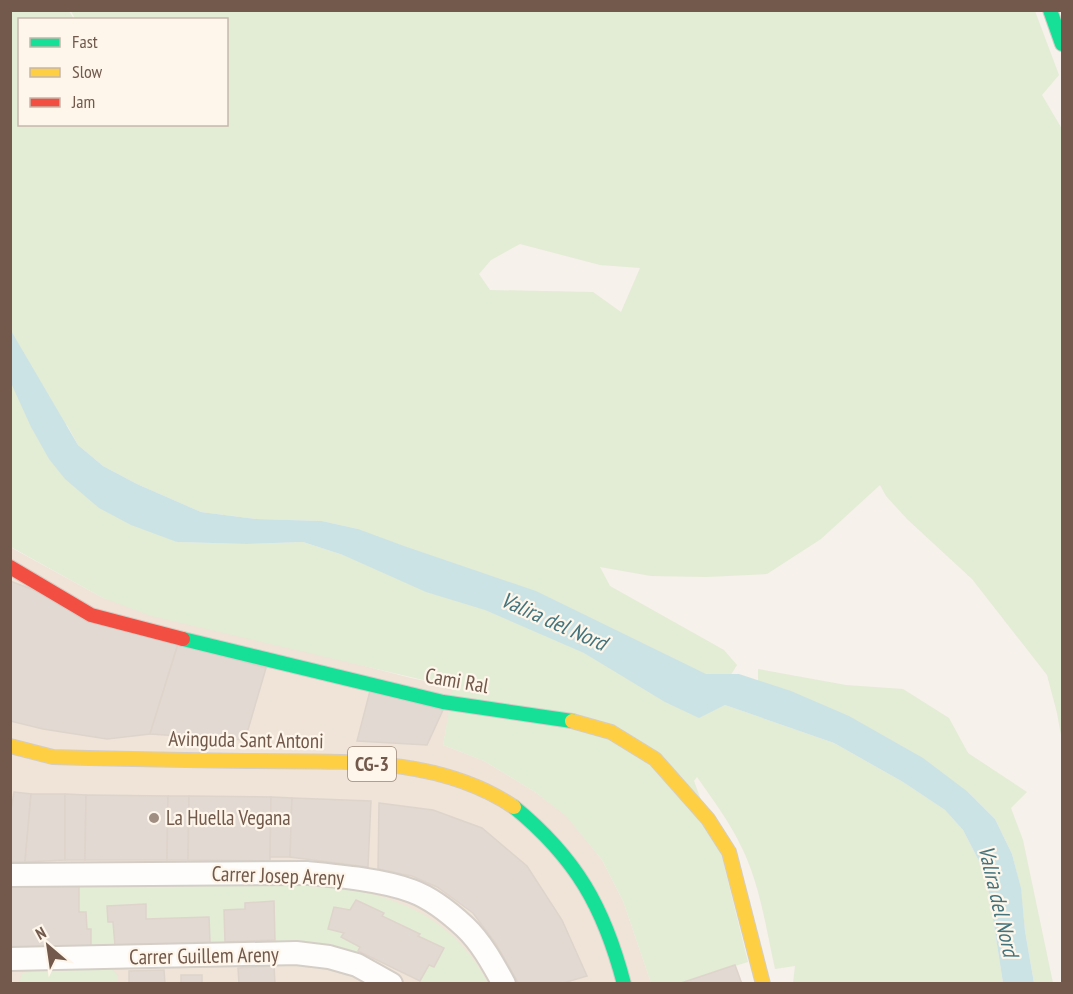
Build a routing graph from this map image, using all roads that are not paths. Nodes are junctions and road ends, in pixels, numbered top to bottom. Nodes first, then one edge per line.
1 (1050, 10) edge
2 (1062, 44) edge
3 (10, 567) edge
4 (10, 746) edge
5 (44, 769) dead end
6 (122, 773) dead end
7 (536, 845) dead end
8 (10, 875) edge
9 (10, 959) edge
10 (391, 984) edge
11 (504, 984) edge
12 (610, 984) edge
13 (624, 984) edge
14 (764, 984) edge

1 - 2 main road
3 - 14 main road, Cami Ral
4 - 13 main road, Avinguda Sant Antoni / CG-3
5 - 6 main road
7 - 12 main road
8 - 11 street, Carrer Josep Areny
9 - 10 street, Carrer Guillem Areny

